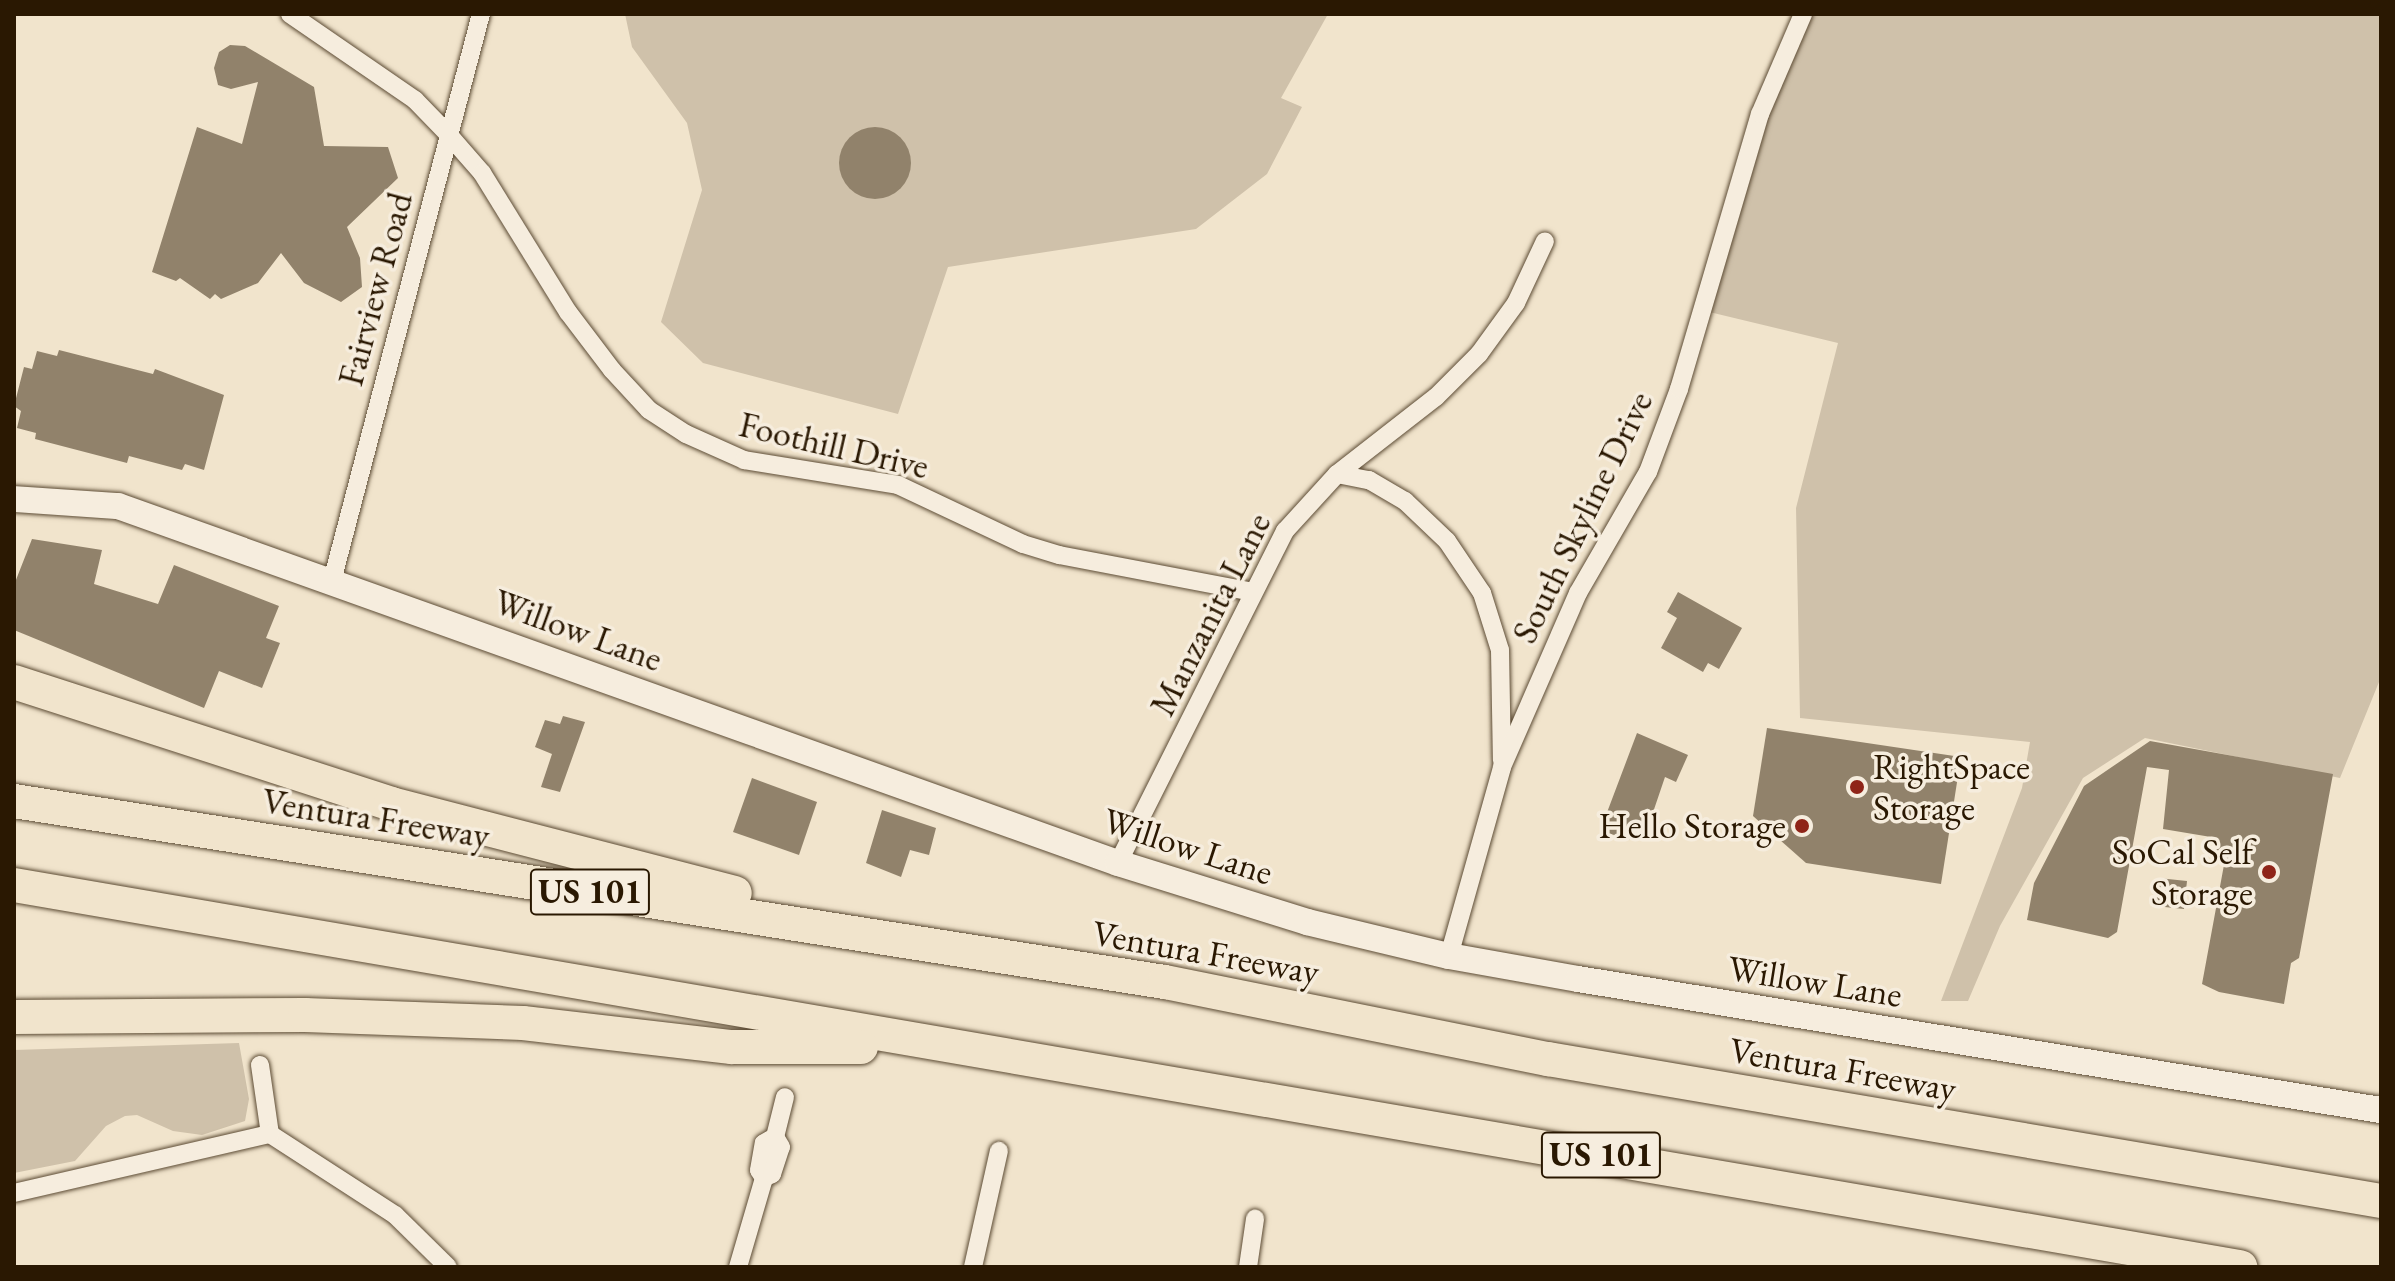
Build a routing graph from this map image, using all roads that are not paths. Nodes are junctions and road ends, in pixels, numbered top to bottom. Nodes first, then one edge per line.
1 (290, 14) edge
2 (481, 14) edge
3 (1803, 14) edge
4 (448, 134) junction
5 (1545, 241) dead end
6 (1337, 474) junction
7 (14, 499) edge
8 (332, 581) junction
9 (1253, 592) junction
10 (14, 682) edge
11 (1502, 767) junction
12 (14, 801) edge
13 (1118, 863) junction
14 (14, 885) edge
15 (1449, 956) junction
16 (1165, 982) junction
17 (14, 1017) edge
18 (962, 1048) junction
19 (260, 1065) dead end
20 (785, 1097) dead end
21 (2381, 1110) edge
22 (270, 1134) junction
23 (999, 1151) dead end
24 (14, 1193) edge
25 (2381, 1201) edge
26 (1255, 1219) dead end
27 (448, 1267) edge
28 (738, 1267) edge
29 (973, 1267) edge
30 (1248, 1267) edge
31 (2240, 1267) edge

1 - 4 street, Foothill Drive
2 - 4 street, Fairview Road
3 - 11 street, South Skyline Drive
4 - 8 street, Fairview Road
4 - 9 street, Foothill Drive
5 - 6 street, Manzanita Lane
6 - 9 street, Manzanita Lane
6 - 11 street
7 - 8 street, Willow Lane
8 - 13 street, Willow Lane
9 - 13 street, Manzanita Lane
10 - 16 highway
11 - 15 street, South Skyline Drive
12 - 16 highway, Ventura Freeway / US 101
13 - 15 street, Willow Lane
14 - 18 highway, US 101
15 - 21 street, Willow Lane
16 - 25 highway, Ventura Freeway / US 101
17 - 18 highway
18 - 31 highway, US 101
19 - 22 street
20 - 28 street
22 - 24 street
22 - 27 street
23 - 29 street
26 - 30 street

